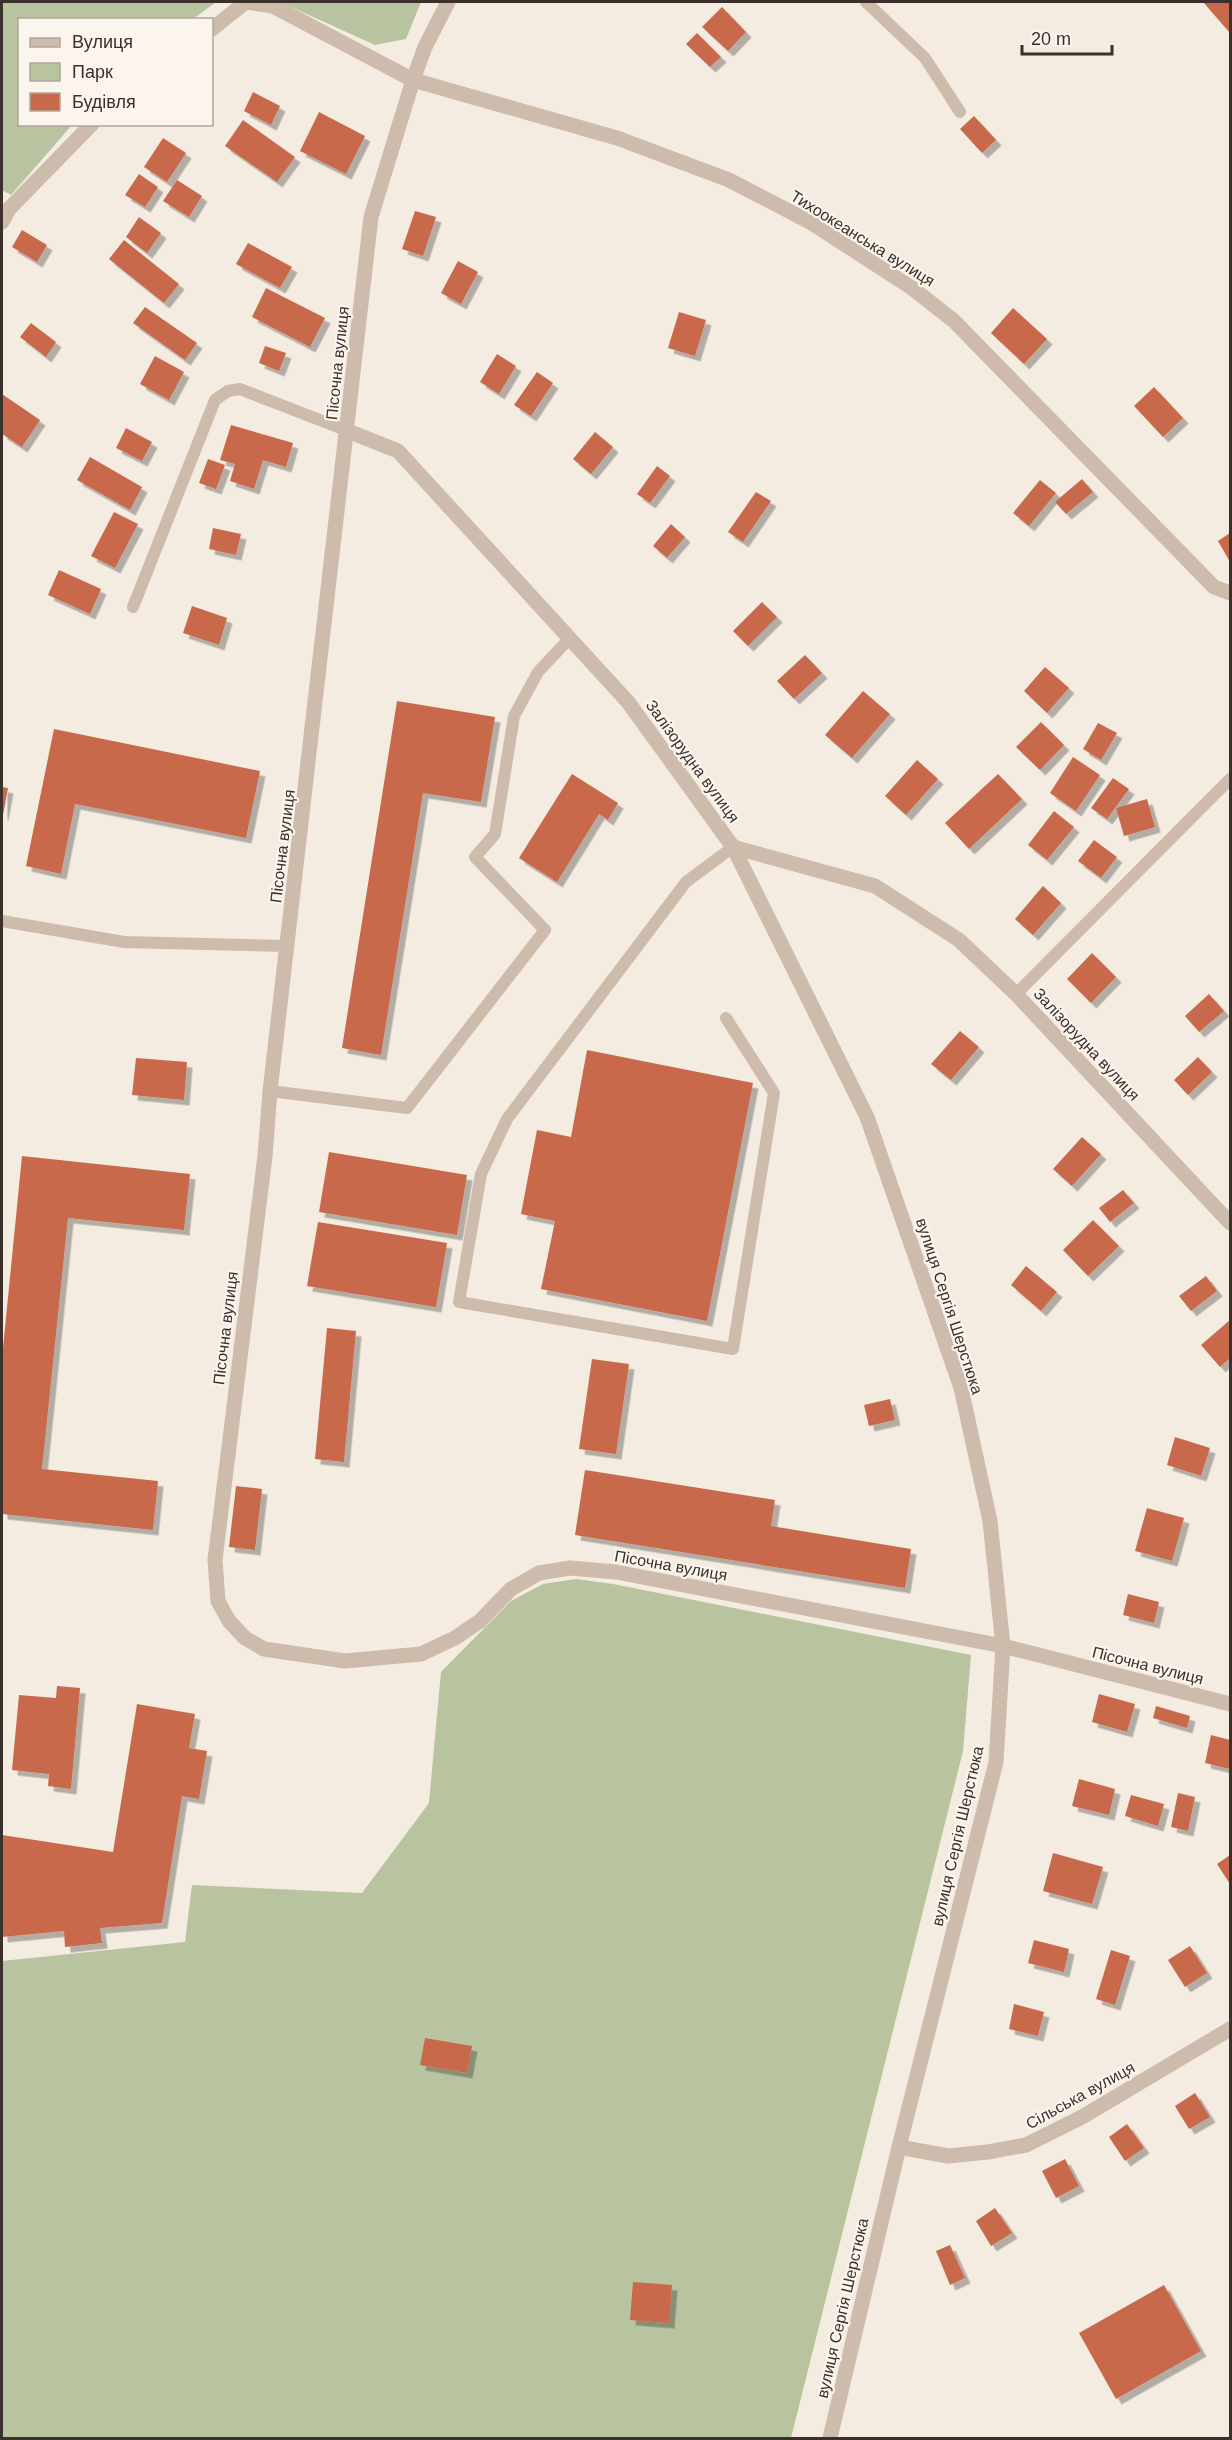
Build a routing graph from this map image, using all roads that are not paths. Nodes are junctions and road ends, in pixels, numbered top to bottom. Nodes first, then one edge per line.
1 (448, 2) edge
2 (866, 2) edge
3 (213, 28) edge
4 (413, 80) junction
5 (960, 112) dead end
6 (90, 126) edge
7 (4, 212) edge
8 (348, 431) junction
9 (1230, 593) edge
10 (133, 608) dead end
11 (569, 639) junction
12 (1230, 779) edge
13 (733, 847) junction
14 (2, 921) edge
15 (288, 946) junction
16 (1016, 994) junction
17 (726, 1018) dead end
18 (270, 1091) junction
19 (1230, 1223) edge
20 (1003, 1646) junction
21 (1230, 1704) edge
22 (1230, 2029) edge
23 (899, 2147) junction
24 (830, 2439) edge

1 - 4 street, Пісочна вулиця
2 - 5 lane
3 - 4 street, Тихоокеанська вулиця
4 - 8 street, Пісочна вулиця
4 - 9 street, Тихоокеанська вулиця
6 - 7 street
8 - 10 lane
8 - 11 street, Залізорудна вулиця
8 - 15 street, Пісочна вулиця
11 - 13 street, Залізорудна вулиця
11 - 18 lane
12 - 16 lane
13 - 16 street, Залізорудна вулиця
13 - 17 lane
13 - 20 street, вулиця Сергія Шерстюка
14 - 15 lane
15 - 18 street, Пісочна вулиця
16 - 19 street, Залізорудна вулиця
18 - 20 street, Пісочна вулиця
20 - 21 street, Пісочна вулиця
20 - 23 street, вулиця Сергія Шерстюка
22 - 23 street, Сільська вулиця
23 - 24 street, вулиця Сергія Шерстюка

